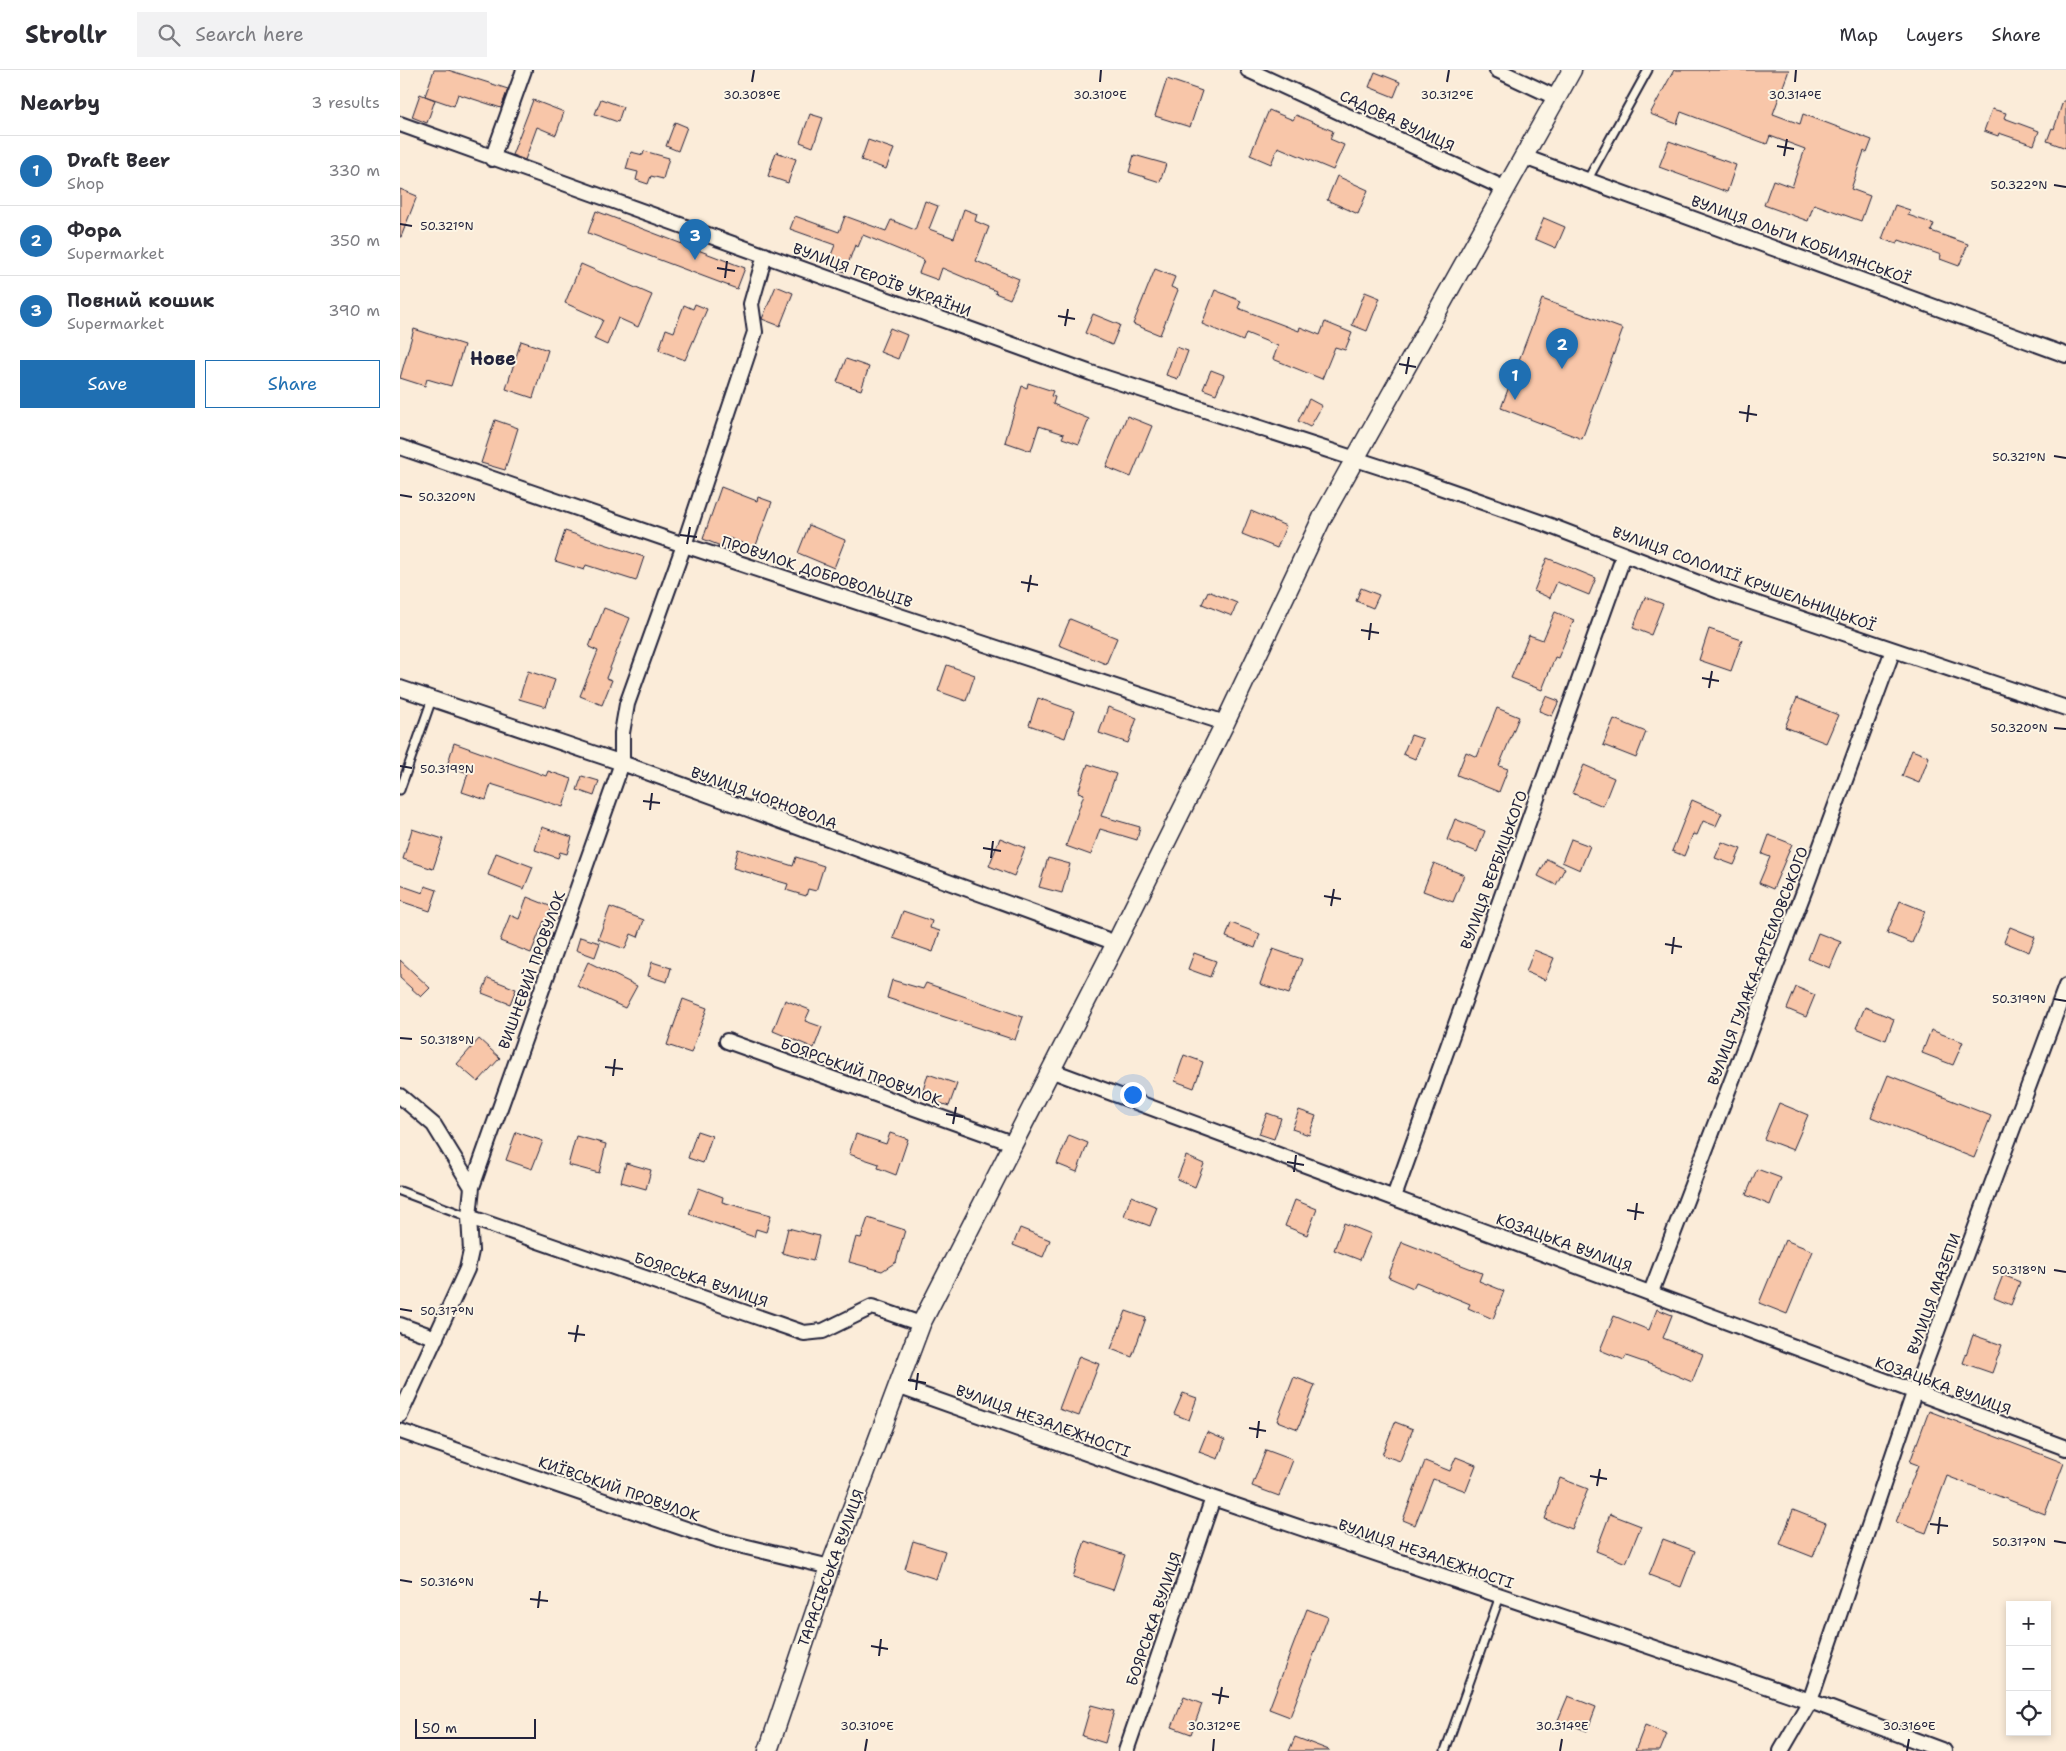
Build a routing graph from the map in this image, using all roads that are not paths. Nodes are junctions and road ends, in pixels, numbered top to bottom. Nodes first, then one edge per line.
1 (524, 70) edge
2 (1248, 70) edge
3 (1497, 70) edge
4 (1572, 70) edge
5 (1648, 70) edge
6 (1557, 98) junction
7 (400, 124) edge
8 (1524, 157) junction
9 (492, 159) junction
10 (1588, 179) junction
11 (1506, 189) junction
12 (765, 255) junction
13 (2066, 355) edge
14 (400, 447) edge
15 (1355, 459) junction
16 (684, 545) junction
17 (1624, 555) junction
18 (1893, 650) junction
19 (400, 688) edge
20 (432, 699) junction
21 (2066, 708) edge
22 (1225, 723) junction
23 (622, 763) junction
24 (400, 790) edge
25 (1116, 944) junction
26 (2066, 986) edge
27 (727, 1041) dead end
28 (1050, 1070) junction
29 (400, 1096) edge
30 (1012, 1143) junction
31 (472, 1187) junction
32 (400, 1191) edge
33 (1394, 1197) junction
34 (468, 1217) junction
35 (1651, 1292) junction
36 (921, 1324) junction
37 (400, 1325) edge
38 (436, 1338) junction
39 (897, 1386) junction
40 (1914, 1394) junction
41 (400, 1415) edge
42 (400, 1431) edge
43 (2066, 1448) edge
44 (1213, 1498) junction
45 (830, 1568) junction
46 (1500, 1596) junction
47 (1810, 1701) junction
48 (768, 1751) edge
49 (1126, 1751) edge
50 (1445, 1751) edge
51 (1781, 1751) edge
52 (1944, 1751) edge

1 - 9 street
2 - 11 street, САДОВА ВУЛИЦЯ
3 - 6 street
4 - 6 street, ТАРАСІВСЬКА ВУЛИЦЯ
5 - 10 lane
6 - 8 street, ТАРАСІВСЬКА ВУЛИЦЯ
7 - 9 street, ВУЛИЦЯ ГЕРОЇВ УКРАЇНИ
8 - 10 street, ВУЛИЦЯ ОЛЬГИ КОБИЛЯНСЬКОЇ
8 - 11 street, ТАРАСІВСЬКА ВУЛИЦЯ
9 - 12 street, ВУЛИЦЯ ГЕРОЇВ УКРАЇНИ
10 - 13 street, ВУЛИЦЯ ОЛЬГИ КОБИЛЯНСЬКОЇ
11 - 15 street, ТАРАСІВСЬКА ВУЛИЦЯ
12 - 15 street, ВУЛИЦЯ ГЕРОЇВ УКРАЇНИ
12 - 16 street, ВИШНЕВИЙ ПРОВУЛОК
14 - 16 street, ПРОВУЛОК ДОБРОВОЛЬЦІВ
15 - 17 street, ВУЛИЦЯ СОЛОМІЇ КРУШЕЛЬНИЦЬКОЇ
15 - 22 street, ТАРАСІВСЬКА ВУЛИЦЯ
16 - 22 street, ПРОВУЛОК ДОБРОВОЛЬЦІВ
16 - 23 street, ВИШНЕВИЙ ПРОВУЛОК
17 - 18 street, ВУЛИЦЯ СОЛОМІЇ КРУШЕЛЬНИЦЬКОЇ
17 - 33 street, ВУЛИЦЯ ВЕРБИЦЬКОГО
18 - 21 street, ВУЛИЦЯ СОЛОМІЇ КРУШЕЛЬНИЦЬКОЇ
18 - 35 street, ВУЛИЦЯ ГУЛАКА-АРТЕМОВСЬКОГО
19 - 20 street, ВУЛИЦЯ ЧОРНОВОЛА
20 - 23 street, ВУЛИЦЯ ЧОРНОВОЛА
20 - 24 lane
22 - 25 street, ТАРАСІВСЬКА ВУЛИЦЯ
23 - 25 street, ВУЛИЦЯ ЧОРНОВОЛА
23 - 31 street, ВИШНЕВИЙ ПРОВУЛОК
25 - 28 street, ТАРАСІВСЬКА ВУЛИЦЯ
26 - 40 street, ВУЛИЦЯ МАЗЕПИ
27 - 30 street, БОЯРСЬКИЙ ПРОВУЛОК
28 - 30 street, ТАРАСІВСЬКА ВУЛИЦЯ
28 - 33 street, КОЗАЦЬКА ВУЛИЦЯ
29 - 31 street
30 - 36 street, ТАРАСІВСЬКА ВУЛИЦЯ
31 - 34 street, ВИШНЕВИЙ ПРОВУЛОК
32 - 34 lane
33 - 35 street, КОЗАЦЬКА ВУЛИЦЯ
34 - 36 street, БОЯРСЬКА ВУЛИЦЯ
34 - 38 street, ВИШНЕВИЙ ПРОВУЛОК
35 - 40 street, КОЗАЦЬКА ВУЛИЦЯ
36 - 39 street, ТАРАСІВСЬКА ВУЛИЦЯ
37 - 38 street
38 - 41 street, ВИШНЕВИЙ ПРОВУЛОК
39 - 44 street, ВУЛИЦЯ НЕЗАЛЕЖНОСТІ
39 - 45 street, ТАРАСІВСЬКА ВУЛИЦЯ
40 - 43 street, КОЗАЦЬКА ВУЛИЦЯ
40 - 47 street, ВУЛИЦЯ МАЗЕПИ
42 - 45 street, КИЇВСЬКИЙ ПРОВУЛОК
44 - 46 street, ВУЛИЦЯ НЕЗАЛЕЖНОСТІ
44 - 49 street, БОЯРСЬКА ВУЛИЦЯ
45 - 48 street, ТАРАСІВСЬКА ВУЛИЦЯ
46 - 47 street, ВУЛИЦЯ НЕЗАЛЕЖНОСТІ
46 - 50 lane
47 - 51 street, ВУЛИЦЯ МАЗЕПИ
47 - 52 street, ВУЛИЦЯ НЕЗАЛЕЖНОСТІ

